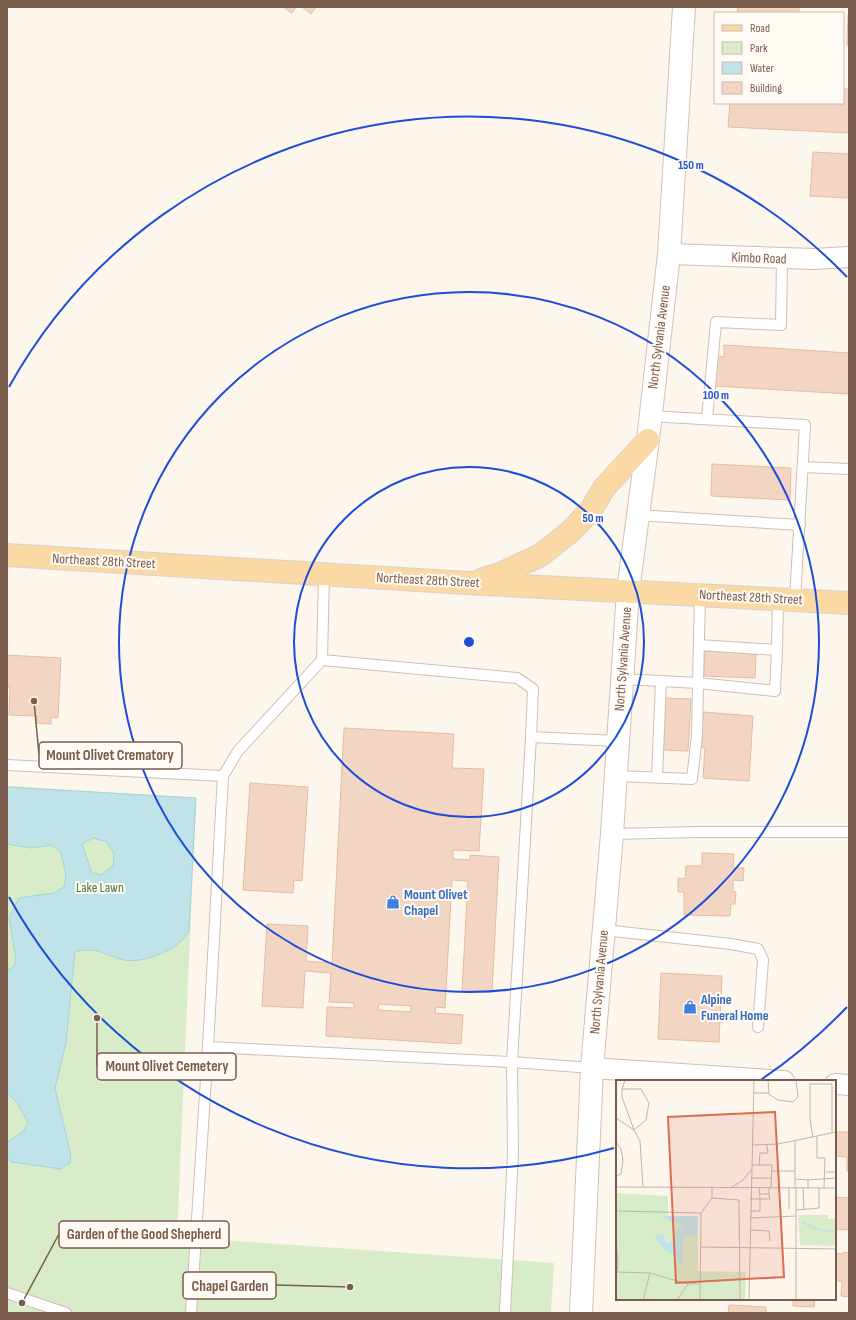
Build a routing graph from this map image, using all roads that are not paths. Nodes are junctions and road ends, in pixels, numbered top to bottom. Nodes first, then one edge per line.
1 (684, 7) edge
2 (669, 254) junction
3 (849, 257) edge
4 (782, 258) junction
5 (650, 416) junction
6 (707, 419) junction
7 (648, 440) junction
8 (803, 467) junction
9 (849, 470) edge
10 (637, 515) junction
11 (800, 525) junction
12 (7, 555) edge
13 (324, 574) junction
14 (473, 583) junction
15 (628, 591) junction
16 (700, 595) junction
17 (786, 599) junction
18 (849, 603) edge
19 (699, 644) junction
20 (777, 650) junction
21 (322, 660) junction
22 (622, 679) junction
23 (661, 681) junction
24 (698, 683) junction
25 (531, 736) junction
26 (618, 741) junction
27 (7, 765) edge
28 (223, 776) junction
29 (616, 776) junction
30 (658, 777) junction
31 (849, 832) edge
32 (612, 834) junction
33 (604, 930) junction
34 (758, 1028) dead end
35 (208, 1047) junction
36 (512, 1062) junction
37 (592, 1068) junction
38 (769, 1080) edge
39 (836, 1084) edge
40 (849, 1085) edge
41 (7, 1293) edge
42 (66, 1313) edge
43 (191, 1313) edge
44 (505, 1313) edge
45 (581, 1313) edge

1 - 2 main road, North Sylvania Avenue
2 - 4 street, Kimbo Road
2 - 5 main road, North Sylvania Avenue
3 - 4 street, Kimbo Road
4 - 6 lane
5 - 6 lane
5 - 7 main road, North Sylvania Avenue
6 - 8 lane
7 - 10 main road, North Sylvania Avenue
7 - 14 main road
8 - 9 lane
8 - 11 lane
10 - 11 lane
10 - 15 main road, North Sylvania Avenue
11 - 17 lane
12 - 13 main road, Northeast 28th Street
13 - 14 main road, Northeast 28th Street
13 - 21 lane
14 - 15 main road, Northeast 28th Street
15 - 16 main road, Northeast 28th Street
15 - 22 main road, North Sylvania Avenue
16 - 17 main road, Northeast 28th Street
16 - 19 lane
17 - 18 main road, Northeast 28th Street
17 - 20 lane
19 - 20 lane
19 - 24 lane
20 - 24 lane
21 - 25 lane
21 - 28 lane
22 - 23 lane
22 - 26 main road, North Sylvania Avenue
23 - 24 lane
23 - 30 lane
24 - 30 lane
25 - 26 lane
25 - 36 lane
26 - 29 main road, North Sylvania Avenue
27 - 28 lane
28 - 35 lane
29 - 30 lane
29 - 32 main road, North Sylvania Avenue
31 - 32 lane
32 - 33 main road, North Sylvania Avenue
33 - 34 lane
33 - 37 main road, North Sylvania Avenue
35 - 36 lane
35 - 43 lane
36 - 37 lane
36 - 44 lane
37 - 38 street
37 - 45 main road, North Sylvania Avenue
39 - 40 street
41 - 42 lane

